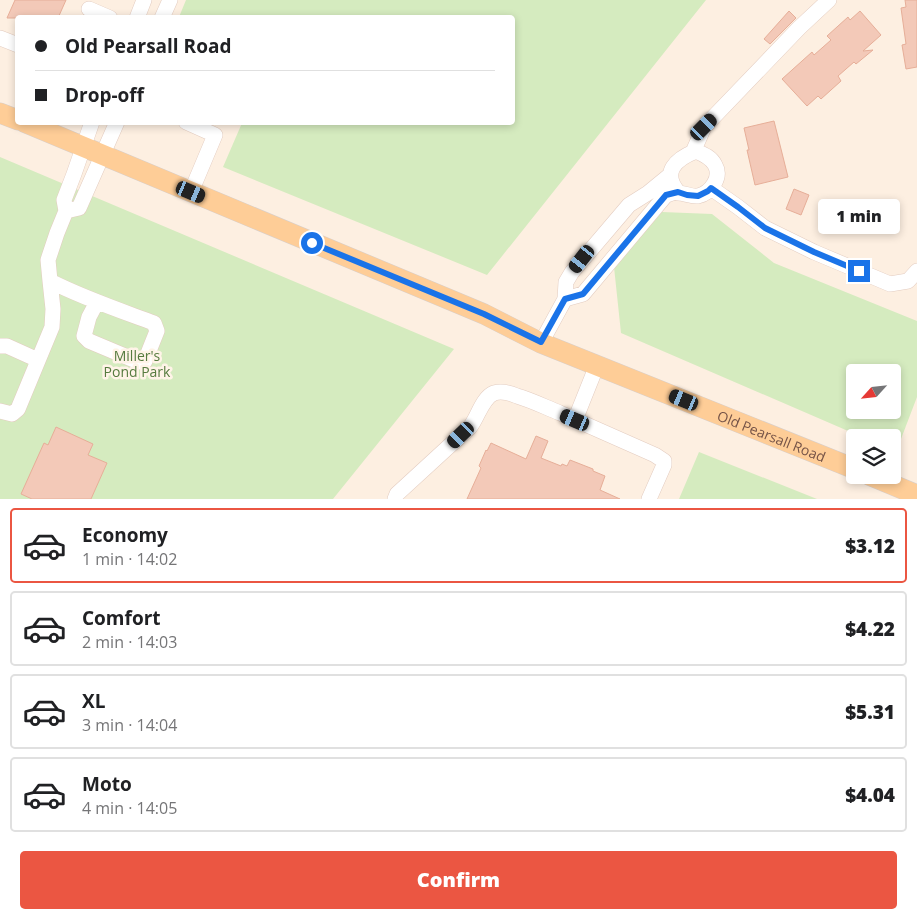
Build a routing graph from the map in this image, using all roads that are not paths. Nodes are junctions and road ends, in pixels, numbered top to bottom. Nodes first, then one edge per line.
1 (144, 0) edge
2 (170, 0) edge
3 (829, 0) edge
4 (89, 9) edge
5 (103, 15) edge
6 (138, 15) edge
7 (163, 15) edge
8 (0, 38) edge
9 (15, 44) edge
10 (0, 112) edge
11 (15, 119) edge
12 (31, 125) edge
13 (91, 125) edge
14 (116, 125) edge
15 (193, 125) edge
16 (84, 147) junction
17 (693, 152) junction
18 (103, 155) junction
19 (670, 175) junction
20 (711, 188) junction
21 (191, 192) junction
22 (678, 192) junction
23 (66, 211) junction
24 (917, 271) edge
25 (50, 281) junction
26 (565, 299) junction
27 (97, 302) junction
28 (541, 342) junction
29 (0, 346) edge
30 (38, 360) junction
31 (596, 365) junction
32 (0, 411) edge
33 (575, 420) junction
34 (846, 465) edge
35 (891, 484) edge
36 (917, 495) edge
37 (395, 499) edge
38 (649, 499) edge

1 - 6 street
2 - 7 street
3 - 17 street
4 - 5 street
8 - 9 street
10 - 11 main road
12 - 16 main road, Old Pearsall Road
13 - 16 street
14 - 18 street
15 - 21 street
16 - 18 main road, Old Pearsall Road
16 - 23 street
17 - 19 street
17 - 20 street
18 - 21 main road, Old Pearsall Road
18 - 23 street
19 - 22 street
19 - 26 street
20 - 22 street
20 - 24 street
21 - 28 main road, Old Pearsall Road
22 - 26 street
23 - 25 street
25 - 27 street
25 - 30 street
26 - 28 street
27 - 27 street
28 - 31 main road, Old Pearsall Road
29 - 30 street
30 - 32 street
31 - 33 street
31 - 34 main road, Old Pearsall Road
33 - 37 street
33 - 38 street
35 - 36 main road

